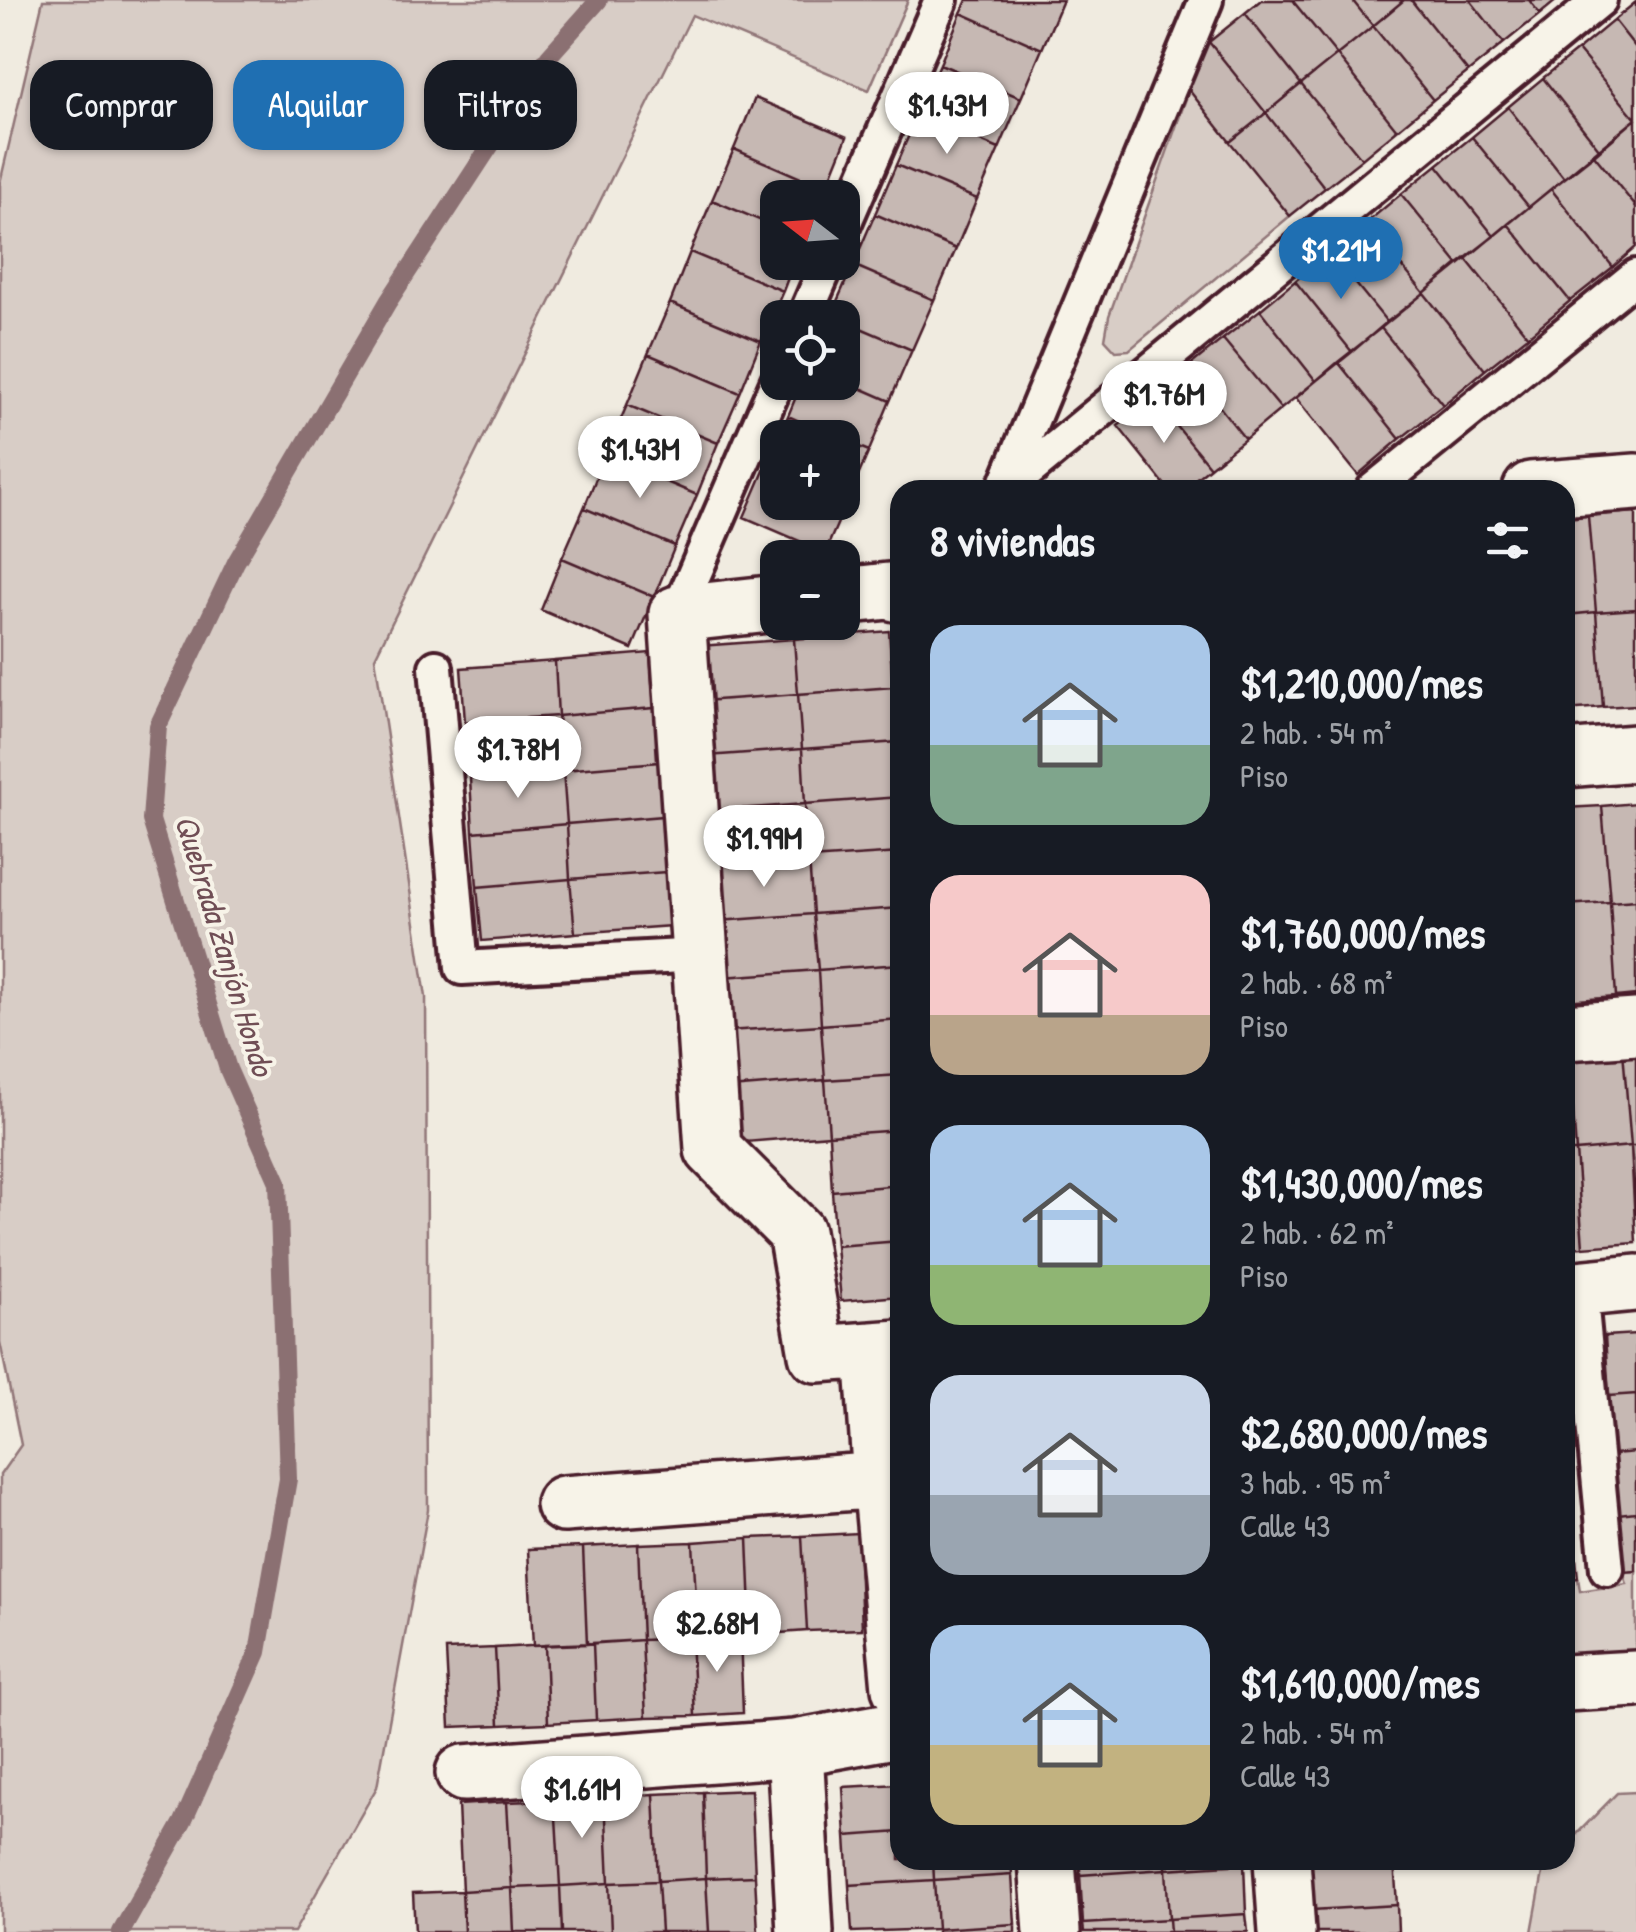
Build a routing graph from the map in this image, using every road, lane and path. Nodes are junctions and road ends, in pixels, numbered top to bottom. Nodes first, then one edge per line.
1 (941, 0) edge
2 (1206, 0) edge
3 (1600, 0) edge
4 (860, 187) edge
5 (1636, 276) edge
6 (769, 400) edge
7 (1008, 480) edge
8 (1016, 480) edge
9 (1385, 480) edge
10 (1636, 482) edge
11 (1575, 487) edge
12 (890, 592) edge
13 (860, 594) edge
14 (760, 605) edge
15 (677, 614) junction
16 (436, 667) dead end
17 (1636, 753) edge
18 (1575, 758) edge
19 (701, 955) junction
20 (1636, 1027) edge
21 (1575, 1031) edge
22 (1636, 1283) edge
23 (1575, 1289) edge
24 (1575, 1313) edge
25 (886, 1349) edge
26 (881, 1480) junction
27 (564, 1504) dead end
28 (1607, 1569) dead end
29 (890, 1579) edge
30 (1636, 1679) edge
31 (1575, 1682) edge
32 (890, 1731) edge
33 (794, 1748) junction
34 (464, 1773) dead end
35 (1048, 1870) edge
36 (1283, 1870) edge
37 (805, 1932) edge
38 (1052, 1932) edge
39 (1287, 1932) edge

1 - 4 lane
2 - 7 lane
3 - 8 lane
5 - 9 lane
6 - 15 lane
10 - 11 street
12 - 13 street
14 - 15 street
15 - 19 street
16 - 19 lane
17 - 18 street
19 - 25 street
20 - 21 street
22 - 23 street
24 - 28 lane
25 - 26 street
26 - 27 street
26 - 29 street
30 - 31 street
32 - 33 street
33 - 34 street
33 - 37 street
35 - 38 street
36 - 39 street

